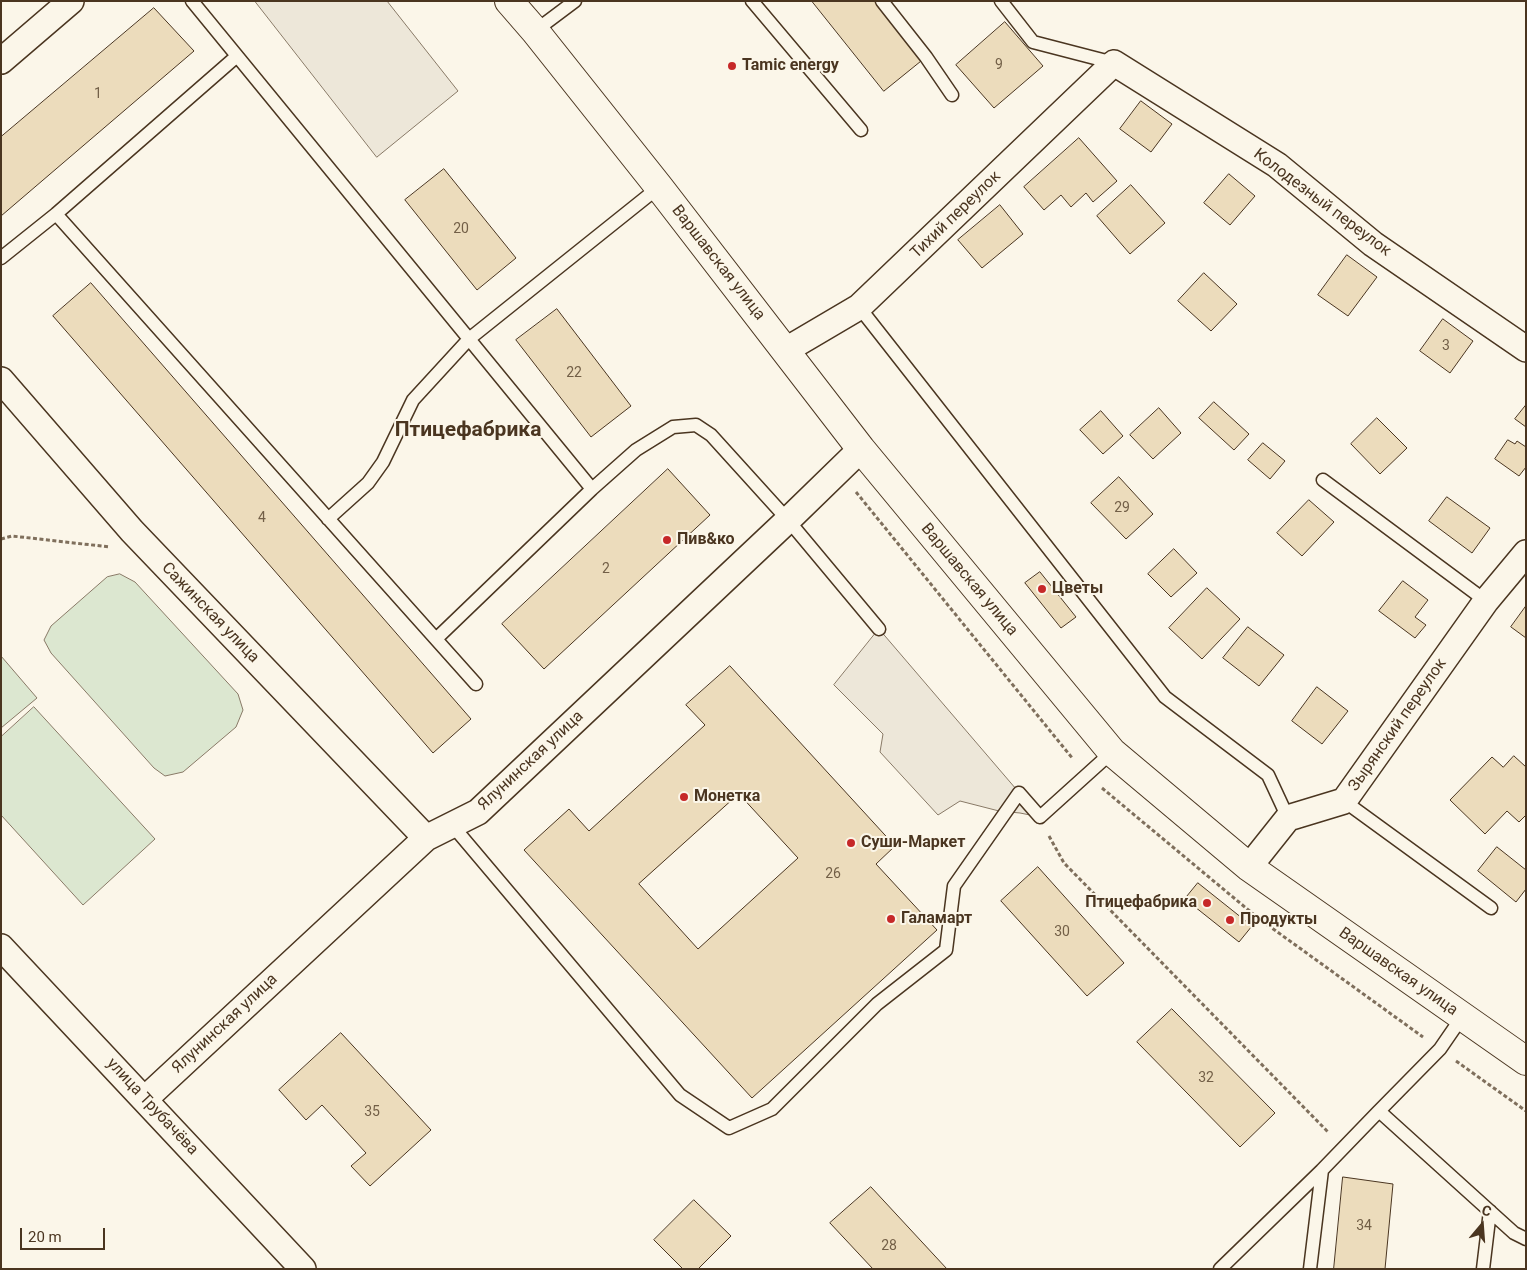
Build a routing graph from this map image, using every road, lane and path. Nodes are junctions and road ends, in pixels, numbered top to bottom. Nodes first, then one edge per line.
1 (71, 1) edge
2 (192, 1) edge
3 (509, 1) edge
4 (576, 1) edge
5 (752, 1) edge
6 (882, 1) edge
7 (1001, 1) edge
8 (535, 31) junction
9 (237, 56) junction
10 (1, 62) edge
11 (1114, 63) junction
12 (952, 95) dead end
13 (862, 130) dead end
14 (659, 187) junction
15 (56, 214) junction
16 (1, 258) edge
17 (859, 307) junction
18 (469, 339) junction
19 (1526, 349) edge
20 (786, 350) junction
21 (1, 380) edge
22 (860, 449) junction
23 (1322, 480) dead end
24 (592, 489) junction
25 (328, 518) junction
26 (788, 520) junction
27 (1, 539) edge
28 (151, 552) junction
29 (1526, 553) edge
30 (1486, 601) junction
31 (879, 629) dead end
32 (436, 639) junction
33 (476, 684) dead end
34 (1112, 752) junction
35 (1344, 801) junction
36 (1040, 817) junction
37 (1288, 818) junction
38 (452, 825) junction
39 (426, 838) junction
40 (1249, 866) junction
41 (1491, 908) dead end
42 (1, 947) edge
43 (1462, 1017) junction
44 (1526, 1061) edge
45 (145, 1099) junction
46 (1379, 1111) junction
47 (1343, 1148) junction
48 (1322, 1170) junction
49 (1490, 1211) junction
50 (1526, 1239) edge
51 (302, 1269) edge
52 (1220, 1269) edge
53 (1310, 1269) edge
54 (1483, 1269) edge

1 - 10 street
2 - 9 lane
3 - 8 main road, Варшавская улица
4 - 8 lane
5 - 13 lane
6 - 12 lane
7 - 11 lane
8 - 14 main road, Варшавская улица
9 - 15 lane
9 - 18 lane
11 - 17 street, Тихий переулок
11 - 19 street, Колодезный переулок
14 - 18 lane
14 - 20 main road, Варшавская улица
15 - 16 lane
15 - 25 lane
17 - 20 street, Тихий переулок
17 - 37 lane
18 - 24 lane
18 - 25 lane
20 - 22 main road, Варшавская улица
21 - 28 street, Сажинская улица
22 - 26 street, Ялунинская улица
22 - 34 main road, Варшавская улица
23 - 30 lane
24 - 26 lane
24 - 32 lane
25 - 32 lane
26 - 31 lane
26 - 38 street, Ялунинская улица
27 - 28 path
28 - 39 street, Сажинская улица
29 - 30 street, Зырянский переулок
30 - 35 street, Зырянский переулок
32 - 33 lane
34 - 36 lane
34 - 40 main road, Варшавская улица
35 - 37 street, Зырянский переулок
35 - 41 lane
36 - 38 lane
36 - 47 path
37 - 40 street
38 - 39 street, Ялунинская улица
39 - 45 street, Ялунинская улица
40 - 43 main road, Варшавская улица
42 - 45 street, улица Трубачёва
43 - 44 main road, Варшавская улица
43 - 46 lane
45 - 51 street, улица Трубачёва
46 - 47 lane
46 - 49 lane
47 - 48 lane
48 - 52 lane
48 - 53 lane
49 - 50 lane
49 - 54 lane

